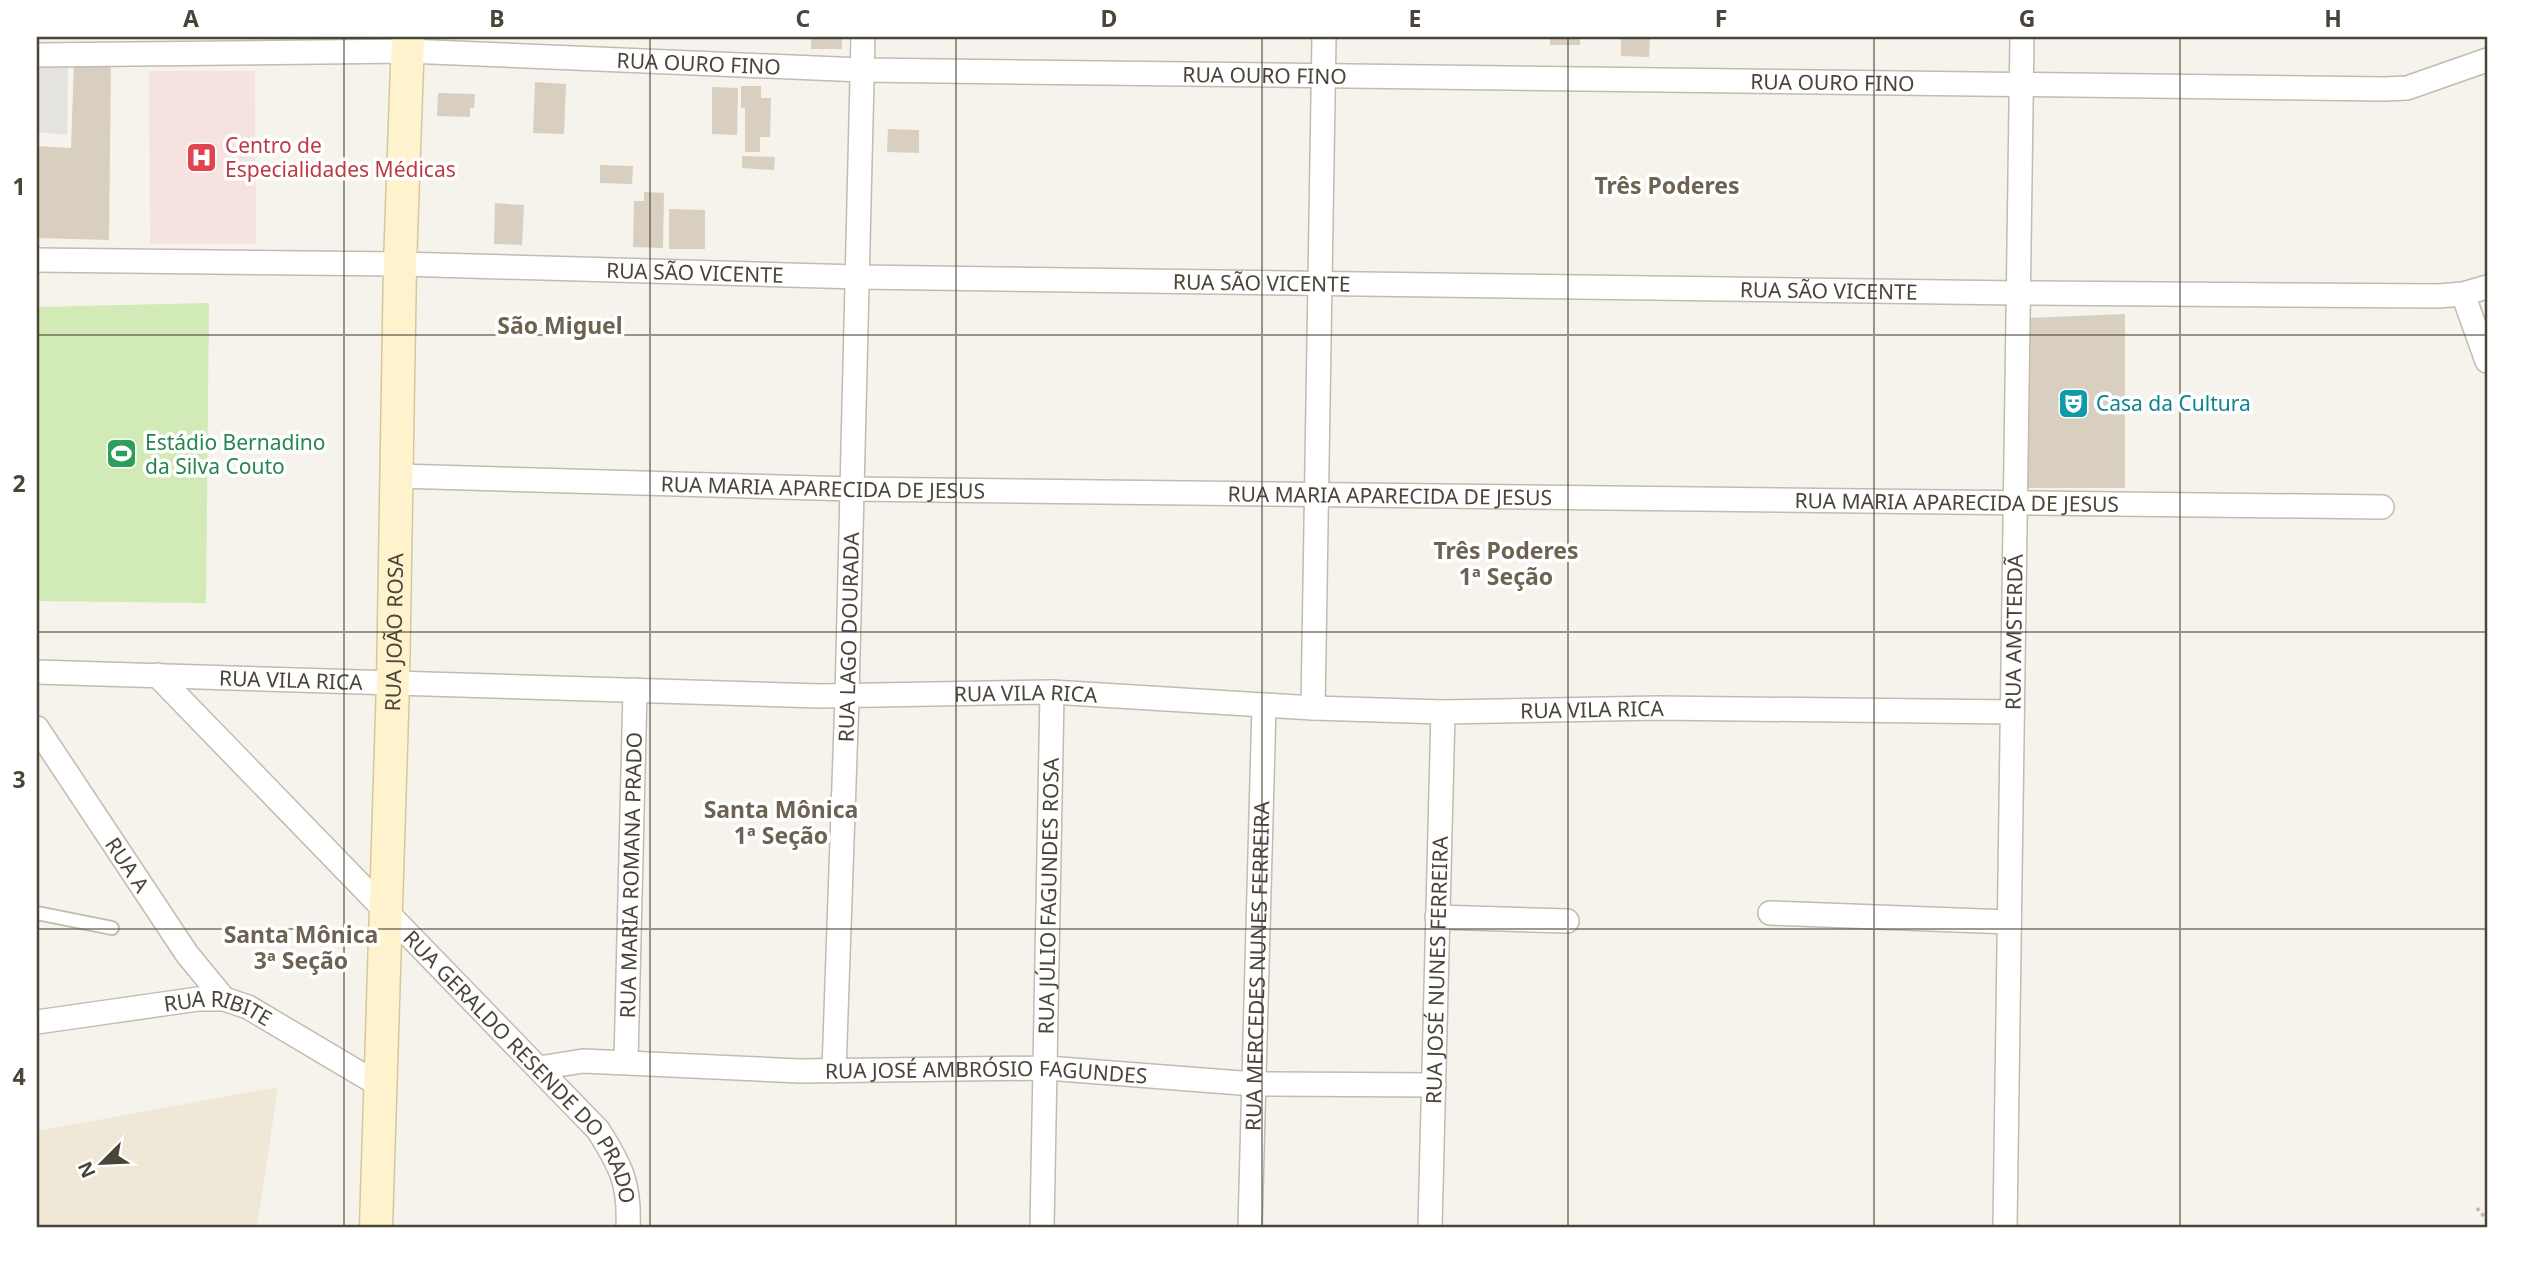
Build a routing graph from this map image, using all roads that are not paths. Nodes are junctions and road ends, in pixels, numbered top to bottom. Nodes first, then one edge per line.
1 (863, 37) edge
2 (1324, 37) edge
3 (2022, 37) edge
4 (407, 44) edge
5 (37, 55) edge
6 (2487, 60) edge
7 (862, 70) junction
8 (1323, 76) junction
9 (2021, 85) junction
10 (37, 260) edge
11 (400, 264) junction
12 (858, 277) junction
13 (1319, 283) junction
14 (2487, 287) edge
15 (2018, 293) junction
16 (2463, 293) junction
17 (2487, 361) edge
18 (398, 476) junction
19 (852, 489) junction
20 (1315, 493) junction
21 (2015, 503) junction
22 (2382, 507) dead end
23 (37, 672) edge
24 (157, 675) junction
25 (393, 682) junction
26 (635, 690) junction
27 (1052, 692) junction
28 (847, 696) junction
29 (1264, 705) junction
30 (1313, 708) junction
31 (1443, 712) junction
32 (2012, 712) junction
33 (37, 728) edge
34 (385, 909) junction
35 (37, 914) edge
36 (1770, 914) dead end
37 (1437, 917) junction
38 (1567, 921) dead end
39 (2010, 922) junction
40 (112, 928) dead end
41 (225, 999) junction
42 (37, 1022) edge
43 (626, 1061) junction
44 (539, 1068) junction
45 (1046, 1068) junction
46 (834, 1071) junction
47 (1254, 1084) junction
48 (1434, 1085) junction
49 (381, 1086) junction
50 (376, 1227) edge
51 (628, 1227) edge
52 (1042, 1227) edge
53 (1250, 1227) edge
54 (1430, 1227) edge
55 (2005, 1227) edge

1 - 7 street, RUA LAGO DOURADA
2 - 8 street
3 - 9 street, RUA AMSTERDÃ
4 - 5 street, RUA OURO FINO
4 - 7 street, RUA OURO FINO
4 - 11 main road, RUA JOÃO ROSA
6 - 9 street, RUA OURO FINO
7 - 8 street, RUA OURO FINO
7 - 12 street, RUA LAGO DOURADA
8 - 9 street, RUA OURO FINO
8 - 13 street
9 - 15 street, RUA AMSTERDÃ
10 - 11 street, RUA SÃO VICENTE
11 - 12 street, RUA SÃO VICENTE
11 - 18 main road, RUA JOÃO ROSA
12 - 13 street, RUA SÃO VICENTE
12 - 19 street, RUA LAGO DOURADA
13 - 15 street, RUA SÃO VICENTE
13 - 20 street
14 - 16 street, RUA SÃO VICENTE
15 - 16 street, RUA SÃO VICENTE
15 - 21 street, RUA AMSTERDÃ
16 - 17 street
18 - 19 street, RUA MARIA APARECIDA DE JESUS
18 - 25 main road, RUA JOÃO ROSA
19 - 20 street, RUA MARIA APARECIDA DE JESUS
19 - 28 street, RUA LAGO DOURADA
20 - 21 street, RUA MARIA APARECIDA DE JESUS
20 - 30 street
21 - 22 street, RUA MARIA APARECIDA DE JESUS
21 - 32 street, RUA AMSTERDÃ
23 - 24 street, RUA VILA RICA
24 - 25 street, RUA VILA RICA
24 - 34 street, RUA GERALDO RESENDE DO PRADO
25 - 26 street, RUA VILA RICA
25 - 34 main road, RUA JOÃO ROSA
26 - 28 street, RUA VILA RICA
26 - 43 street, RUA MARIA ROMANA PRADO
27 - 28 street, RUA VILA RICA
27 - 29 street, RUA VILA RICA
27 - 45 street, RUA JÚLIO FAGUNDES ROSA
28 - 46 street, RUA LAGO DOURADA
29 - 30 street, RUA VILA RICA
29 - 47 street, RUA MERCEDES NUNES FERREIRA
30 - 31 street, RUA VILA RICA
31 - 32 street, RUA VILA RICA
31 - 37 street, RUA JOSÉ NUNES FERREIRA
32 - 39 street, RUA AMSTERDÃ
33 - 41 street, RUA A
34 - 44 street, RUA GERALDO RESENDE DO PRADO
34 - 49 main road, RUA JOÃO ROSA
35 - 40 lane
36 - 39 street
37 - 38 street
37 - 48 street, RUA JOSÉ NUNES FERREIRA
39 - 55 street, RUA AMSTERDÃ
41 - 42 street, RUA RIBITE
41 - 49 street, RUA RIBITE
43 - 44 street, RUA JOSÉ AMBRÓSIO FAGUNDES
43 - 46 street, RUA JOSÉ AMBRÓSIO FAGUNDES
44 - 51 street, RUA GERALDO RESENDE DO PRADO
45 - 46 street, RUA JOSÉ AMBRÓSIO FAGUNDES
45 - 47 street, RUA JOSÉ AMBRÓSIO FAGUNDES
45 - 52 street, RUA JÚLIO FAGUNDES ROSA
47 - 48 street, RUA JOSÉ AMBRÓSIO FAGUNDES
47 - 53 street, RUA MERCEDES NUNES FERREIRA
48 - 54 street, RUA JOSÉ NUNES FERREIRA
49 - 50 main road, RUA JOÃO ROSA

